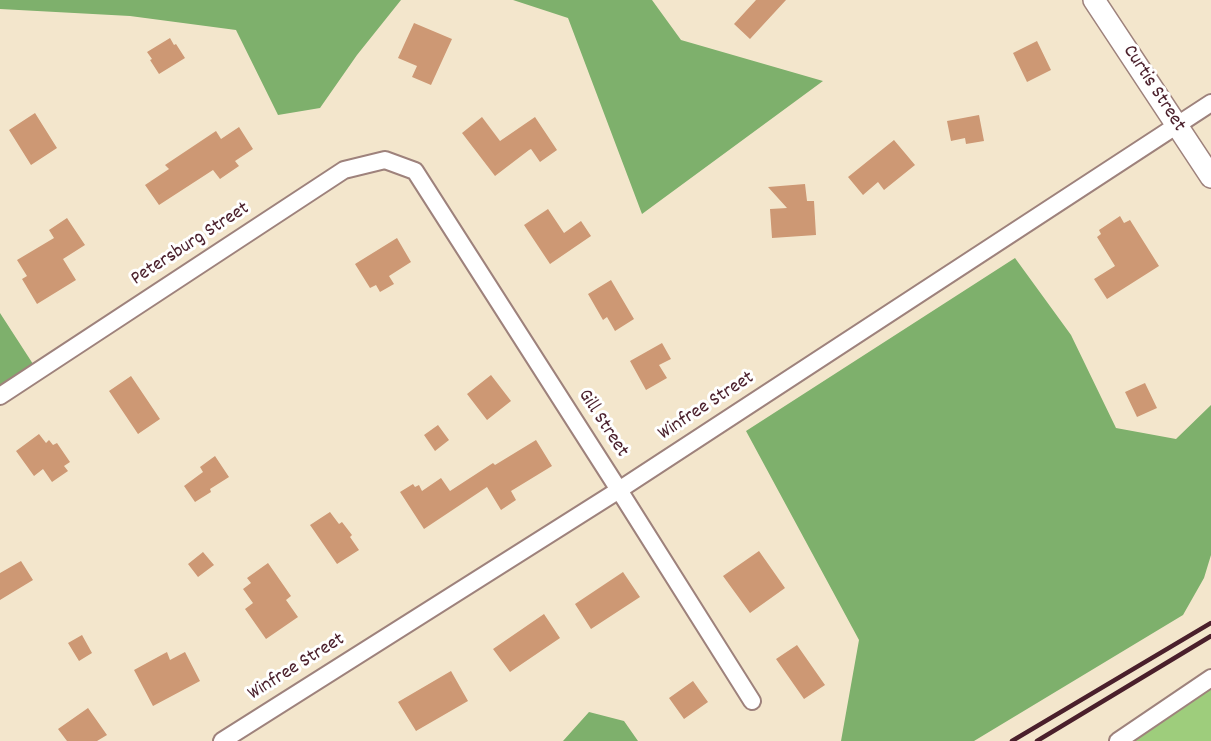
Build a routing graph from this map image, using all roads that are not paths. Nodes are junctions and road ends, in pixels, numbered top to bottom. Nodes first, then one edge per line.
1 (1094, 0) edge
2 (1211, 103) edge
3 (1176, 125) junction
4 (415, 171) joint
5 (1211, 177) edge
6 (0, 396) edge
7 (619, 490) junction
8 (1211, 678) edge
9 (752, 701) dead end
10 (222, 741) edge
11 (1118, 741) edge

1 - 3 street, Curtis Street
2 - 3 street, Winfree Street
3 - 5 street, Curtis Street
3 - 7 street, Winfree Street
4 - 6 street, Petersburg Street
4 - 7 street, Gill Street
7 - 9 street, Gill Street
7 - 10 street, Winfree Street
8 - 11 street

